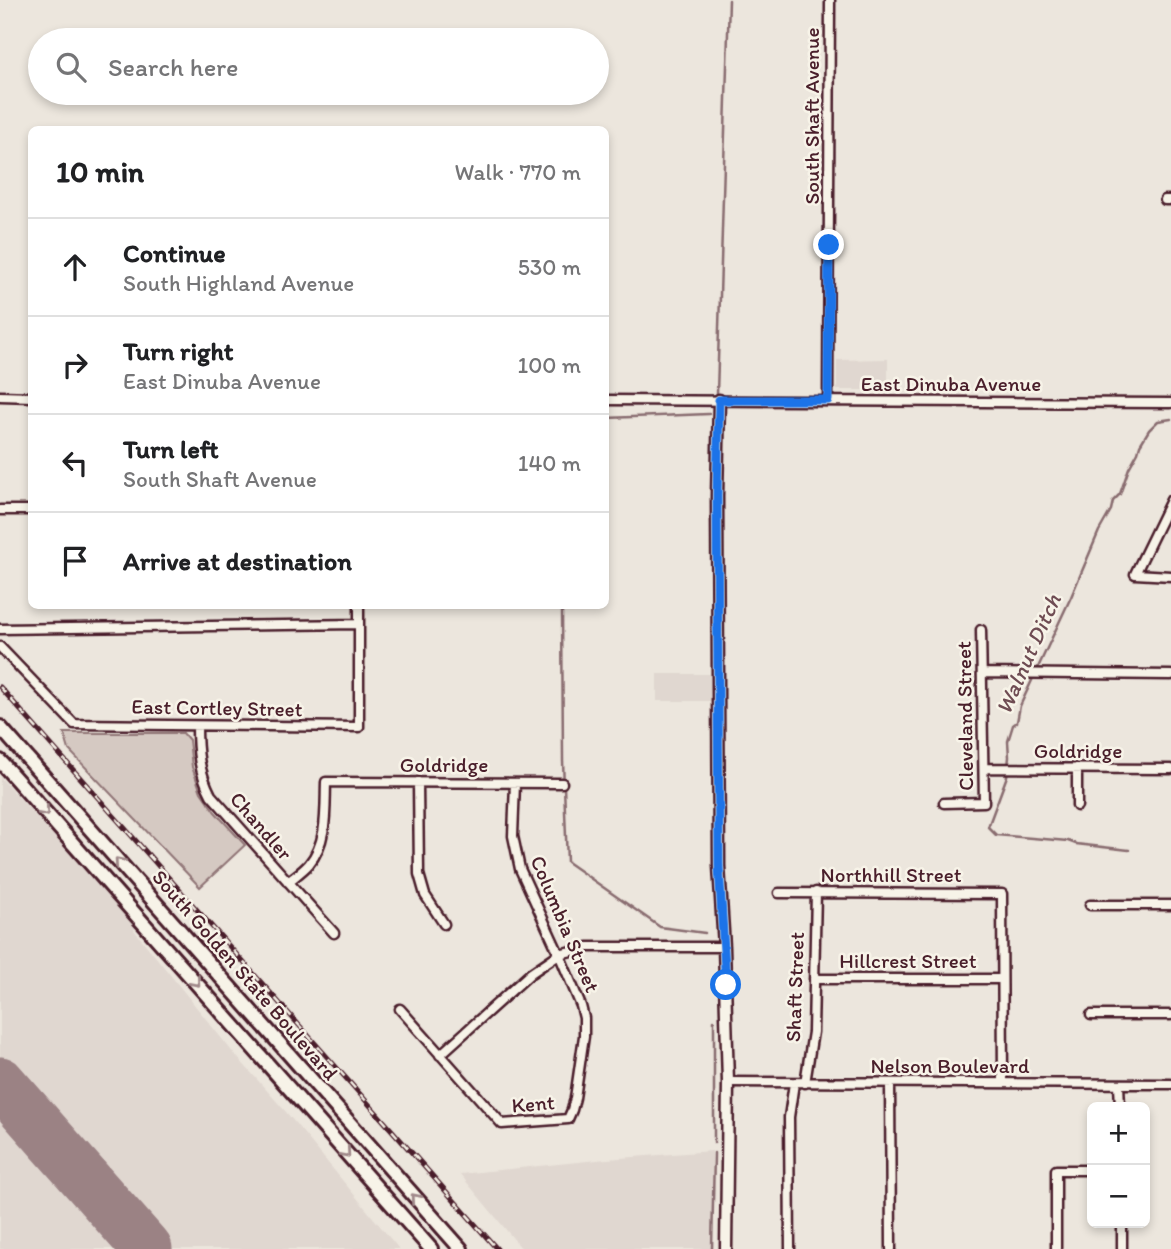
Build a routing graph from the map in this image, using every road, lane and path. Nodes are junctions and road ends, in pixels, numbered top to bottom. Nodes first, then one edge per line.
1 (830, 0) edge
2 (0, 396) edge
3 (28, 397) edge
4 (609, 400) edge
5 (719, 400) junction
6 (828, 400) junction
7 (1171, 403) edge
8 (1171, 500) edge
9 (0, 510) edge
10 (28, 510) edge
11 (1171, 576) edge
12 (359, 609) edge
13 (359, 624) junction
14 (0, 629) edge
15 (981, 630) dead end
16 (0, 647) edge
17 (982, 673) junction
18 (1171, 675) edge
19 (197, 726) junction
20 (0, 727) edge
21 (0, 761) edge
22 (984, 768) junction
23 (1077, 768) junction
24 (1171, 769) edge
25 (418, 782) junction
26 (515, 782) junction
27 (562, 783) dead end
28 (944, 803) dead end
29 (1077, 806) dead end
30 (288, 882) junction
31 (816, 892) junction
32 (779, 893) dead end
33 (1090, 905) dead end
34 (1171, 905) edge
35 (444, 923) dead end
36 (334, 933) dead end
37 (724, 947) junction
38 (559, 954) junction
39 (814, 979) junction
40 (1002, 979) junction
41 (400, 1009) dead end
42 (1091, 1015) dead end
43 (1171, 1015) edge
44 (440, 1055) junction
45 (728, 1082) junction
46 (794, 1083) junction
47 (805, 1083) junction
48 (890, 1083) junction
49 (1003, 1083) junction
50 (1119, 1084) junction
51 (1171, 1084) edge
52 (1120, 1102) edge
53 (568, 1119) joint
54 (1087, 1170) edge
55 (1122, 1228) edge
56 (431, 1249) edge
57 (461, 1249) edge
58 (726, 1249) edge
59 (790, 1249) edge
60 (891, 1249) edge
61 (1056, 1249) edge
62 (1122, 1249) edge

1 - 6 street, South Shaft Avenue
2 - 3 street
4 - 5 street, East Dinuba Avenue
5 - 6 street, East Dinuba Avenue
5 - 37 street
6 - 7 street, East Dinuba Avenue
8 - 11 street
9 - 10 street
12 - 13 street
13 - 14 street
13 - 19 street, East Cortley Street
15 - 17 street, Cleveland Street
16 - 19 street, East Cortley Street
17 - 18 street
17 - 22 street, Cleveland Street
19 - 30 street, Chandler
57 -> 20 main road, South Golden State Boulevard
21 -> 56 main road, South Golden State Boulevard
22 - 23 street, Goldridge
22 - 28 street, Cleveland Street
23 - 24 street, Goldridge
23 - 29 street
25 - 26 street, Goldridge
25 - 30 street, Goldridge
25 - 35 street
26 - 27 street, Goldridge
26 - 38 street, Columbia Street
30 - 36 street, Chandler
31 - 32 street, Northhill Street
31 - 39 street, Shaft Street
31 - 40 street, Northhill Street
33 - 34 street
37 - 38 street
37 - 45 street
38 - 44 street
38 - 53 street, Columbia Street
39 - 40 street, Hillcrest Street
39 - 47 street, Shaft Street
40 - 49 street
41 - 44 street
42 - 43 street
44 - 53 street, Kent
45 - 46 street, Nelson Boulevard
45 - 58 street
46 - 47 street, Nelson Boulevard
46 - 59 street
47 - 48 street, Nelson Boulevard
48 - 49 street, Nelson Boulevard
48 - 60 street
49 - 50 street, Nelson Boulevard
50 - 51 street, Nelson Boulevard
50 - 52 street
54 - 61 street
55 - 62 street

